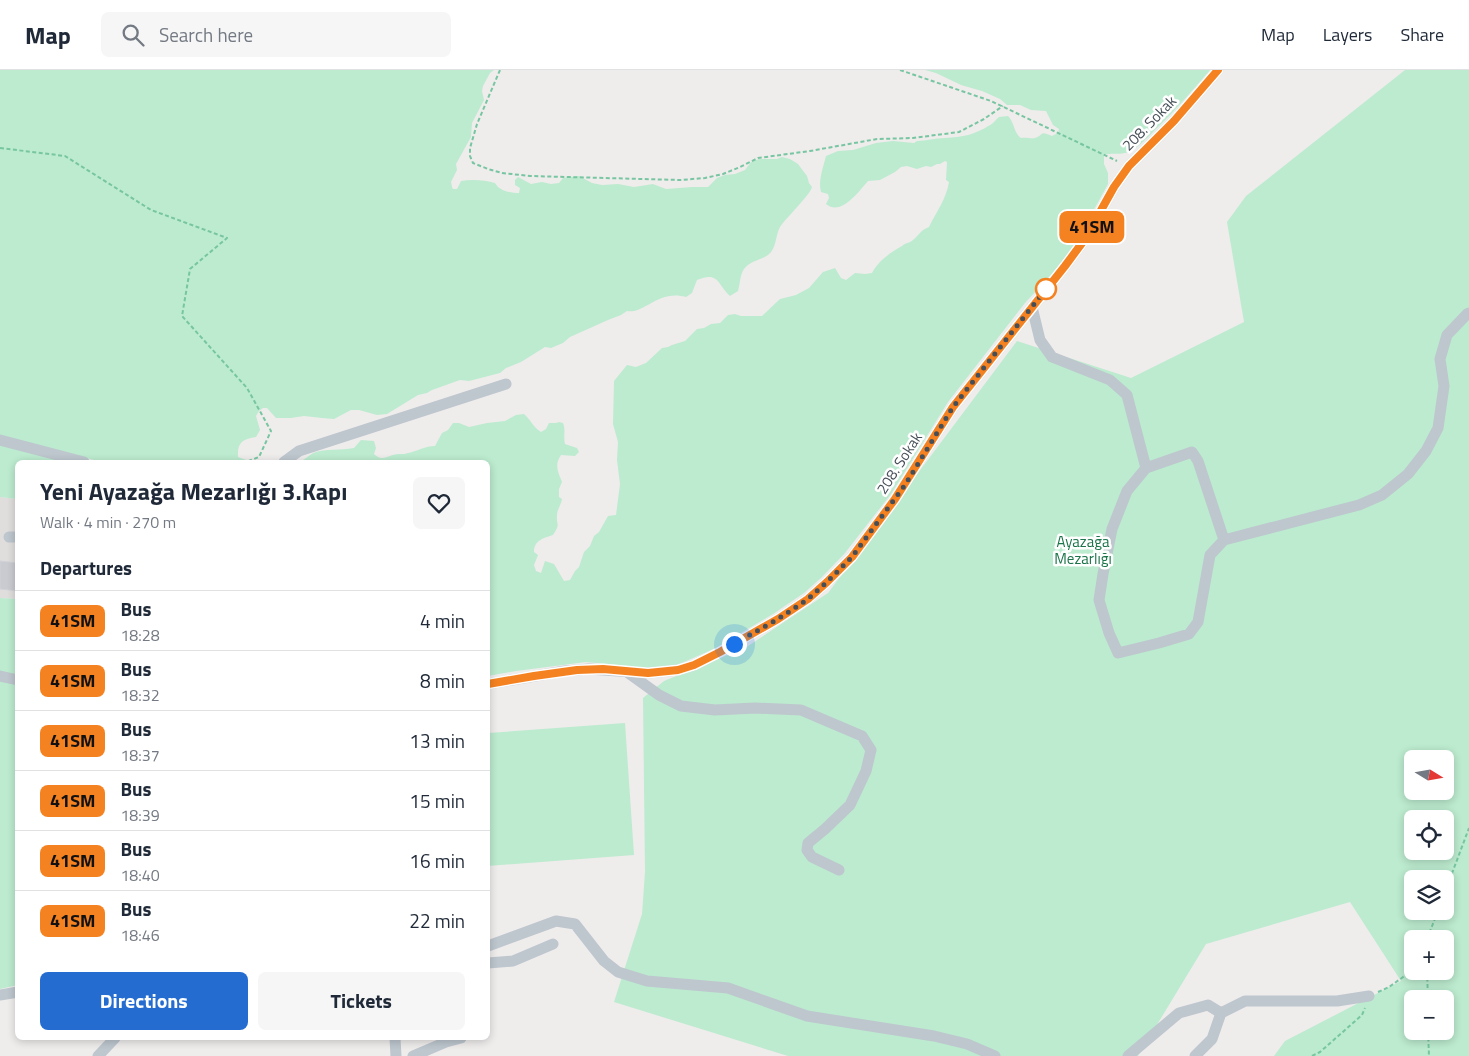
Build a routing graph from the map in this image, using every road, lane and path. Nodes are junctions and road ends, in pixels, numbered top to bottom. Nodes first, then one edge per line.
1 (500, 70) edge
2 (900, 70) edge
3 (1218, 70) edge
4 (1002, 106) junction
5 (0, 148) edge
6 (1129, 166) junction
7 (1032, 307) junction
8 (1469, 313) edge
9 (506, 384) dead end
10 (0, 440) edge
11 (76, 460) edge
12 (251, 460) edge
13 (287, 460) edge
14 (1146, 468) junction
15 (1224, 540) junction
16 (628, 672) junction
17 (0, 676) edge
18 (15, 679) edge
19 (490, 684) edge
20 (1469, 828) edge
21 (839, 870) dead end
22 (1453, 870) edge
23 (553, 944) dead end
24 (490, 945) edge
25 (490, 963) edge
26 (1404, 976) edge
27 (15, 992) edge
28 (0, 995) edge
29 (1369, 996) junction
30 (1221, 1013) junction
31 (112, 1040) edge
32 (395, 1040) edge
33 (454, 1040) edge
34 (1428, 1040) edge
35 (98, 1056) edge
36 (396, 1056) edge
37 (413, 1056) edge
38 (995, 1056) edge
39 (1128, 1056) edge
40 (1195, 1056) edge
41 (1312, 1056) edge
42 (1429, 1056) edge

1 - 4 path
2 - 4 path
3 - 6 street, 208. Sokak
4 - 6 path
5 - 12 path
6 - 7 street, 208. Sokak
7 - 14 street
7 - 16 street, 208. Sokak
8 - 15 street
9 - 13 street
10 - 11 street
14 - 15 street
14 - 15 street
16 - 19 street, 208. Sokak
16 - 21 street
17 - 18 street
20 - 22 path
23 - 25 street
24 - 38 street
26 - 29 path
27 - 28 street
29 - 30 street
29 - 41 path
30 - 39 street
30 - 40 street
31 - 35 street
32 - 36 street
33 - 37 street
34 - 42 path

